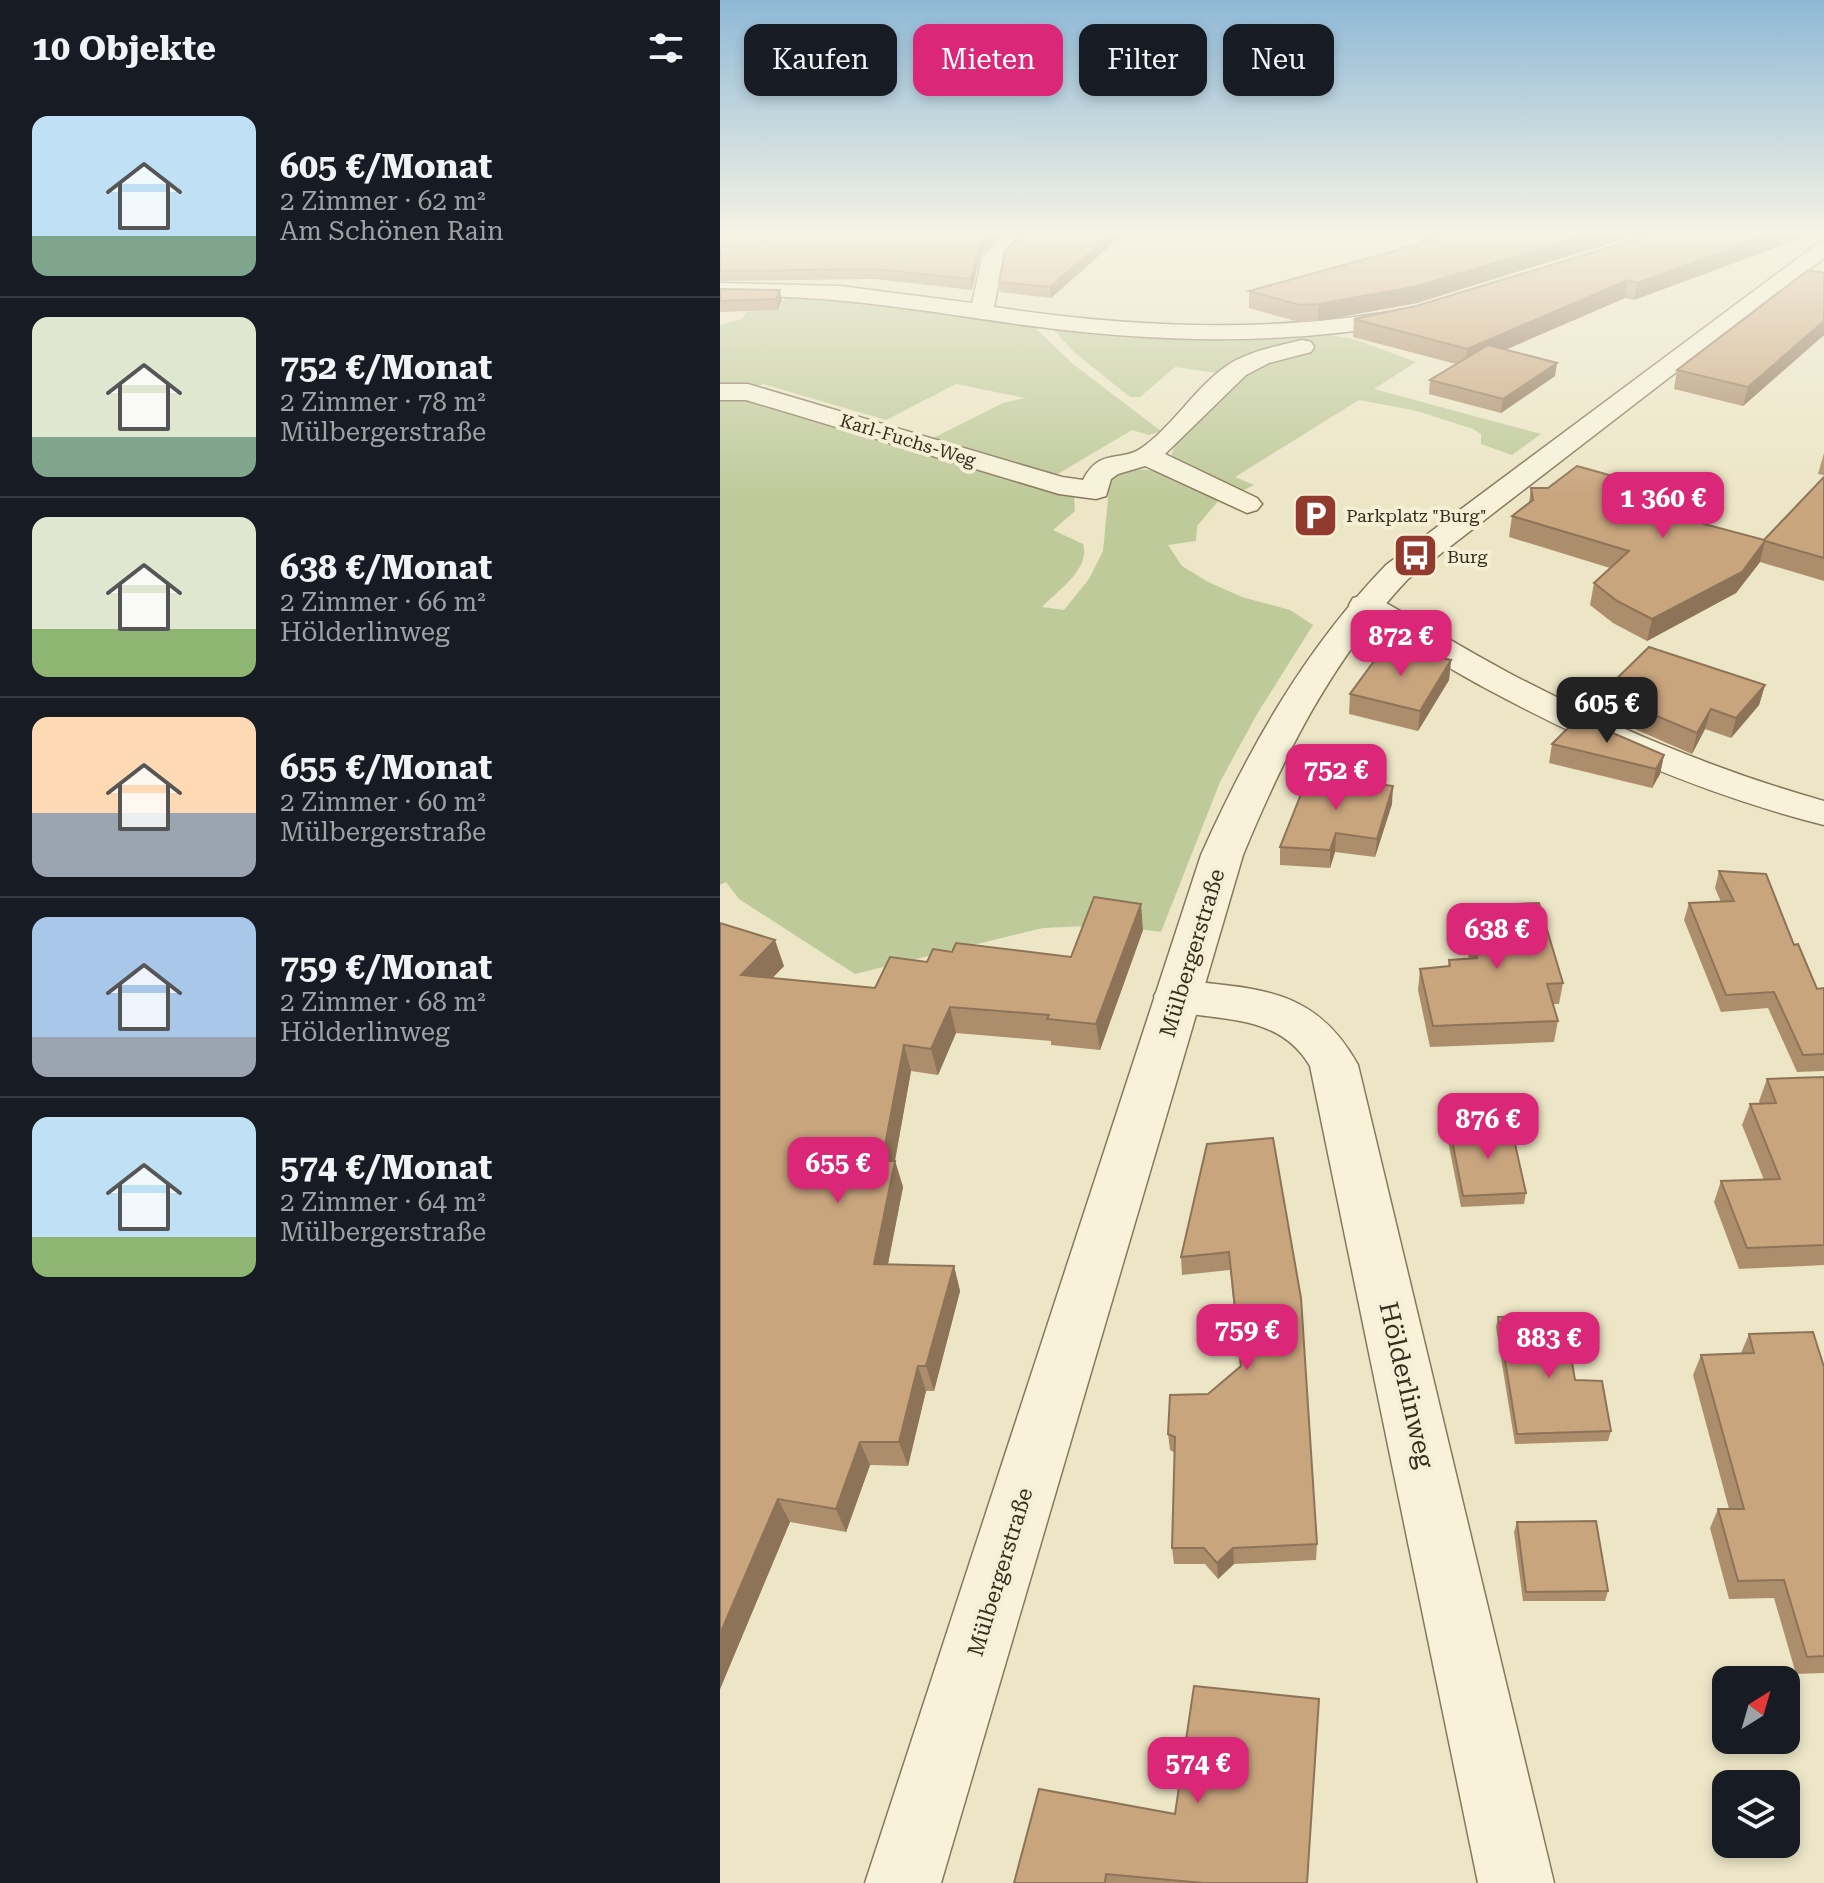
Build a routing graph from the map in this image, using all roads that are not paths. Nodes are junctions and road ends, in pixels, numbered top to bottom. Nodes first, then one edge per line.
1 (1059, 321) edge
2 (1385, 321) edge
3 (1739, 321) edge
4 (1363, 326) junction
5 (720, 392) edge
6 (1150, 457) junction
7 (1247, 504) dead end
8 (1365, 605) junction
9 (1824, 813) edge
10 (1177, 996) junction
11 (903, 1883) edge
12 (1516, 1883) edge

1 - 4 street
2 - 4 street
3 - 8 street, Mülbergerstraße
4 - 6 street
5 - 6 street, Karl-Fuchs-Weg
6 - 7 street
8 - 9 street
8 - 10 street, Mülbergerstraße
10 - 11 street, Mülbergerstraße
10 - 12 street, Hölderlinweg

